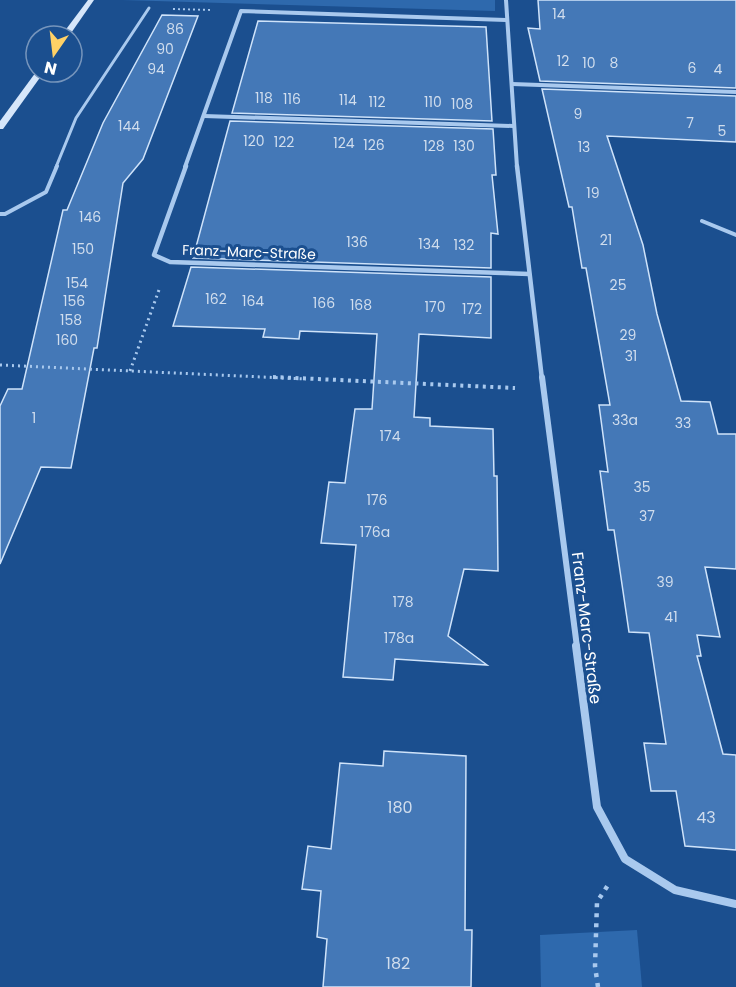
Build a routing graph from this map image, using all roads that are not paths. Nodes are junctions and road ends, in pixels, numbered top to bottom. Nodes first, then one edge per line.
1 (91, 0) edge
2 (506, 0) edge
3 (149, 8) road end
4 (506, 20) junction
5 (74, 24) edge
6 (31, 84) edge
7 (513, 84) junction
8 (736, 92) edge
9 (204, 116) junction
10 (513, 126) junction
11 (0, 127) edge
12 (0, 214) edge
13 (702, 221) dead end
14 (736, 235) edge
15 (529, 274) junction
16 (736, 904) edge

1 - 5 main road
2 - 4 street, Franz-Marc-Straße
3 - 12 lane
4 - 7 street, Franz-Marc-Straße
4 - 9 street, Franz-Marc-Straße
6 - 11 main road
7 - 8 street
7 - 10 street, Franz-Marc-Straße
9 - 10 street
9 - 15 street, Franz-Marc-Straße
10 - 15 street, Franz-Marc-Straße
13 - 14 lane
15 - 16 street, Franz-Marc-Straße

